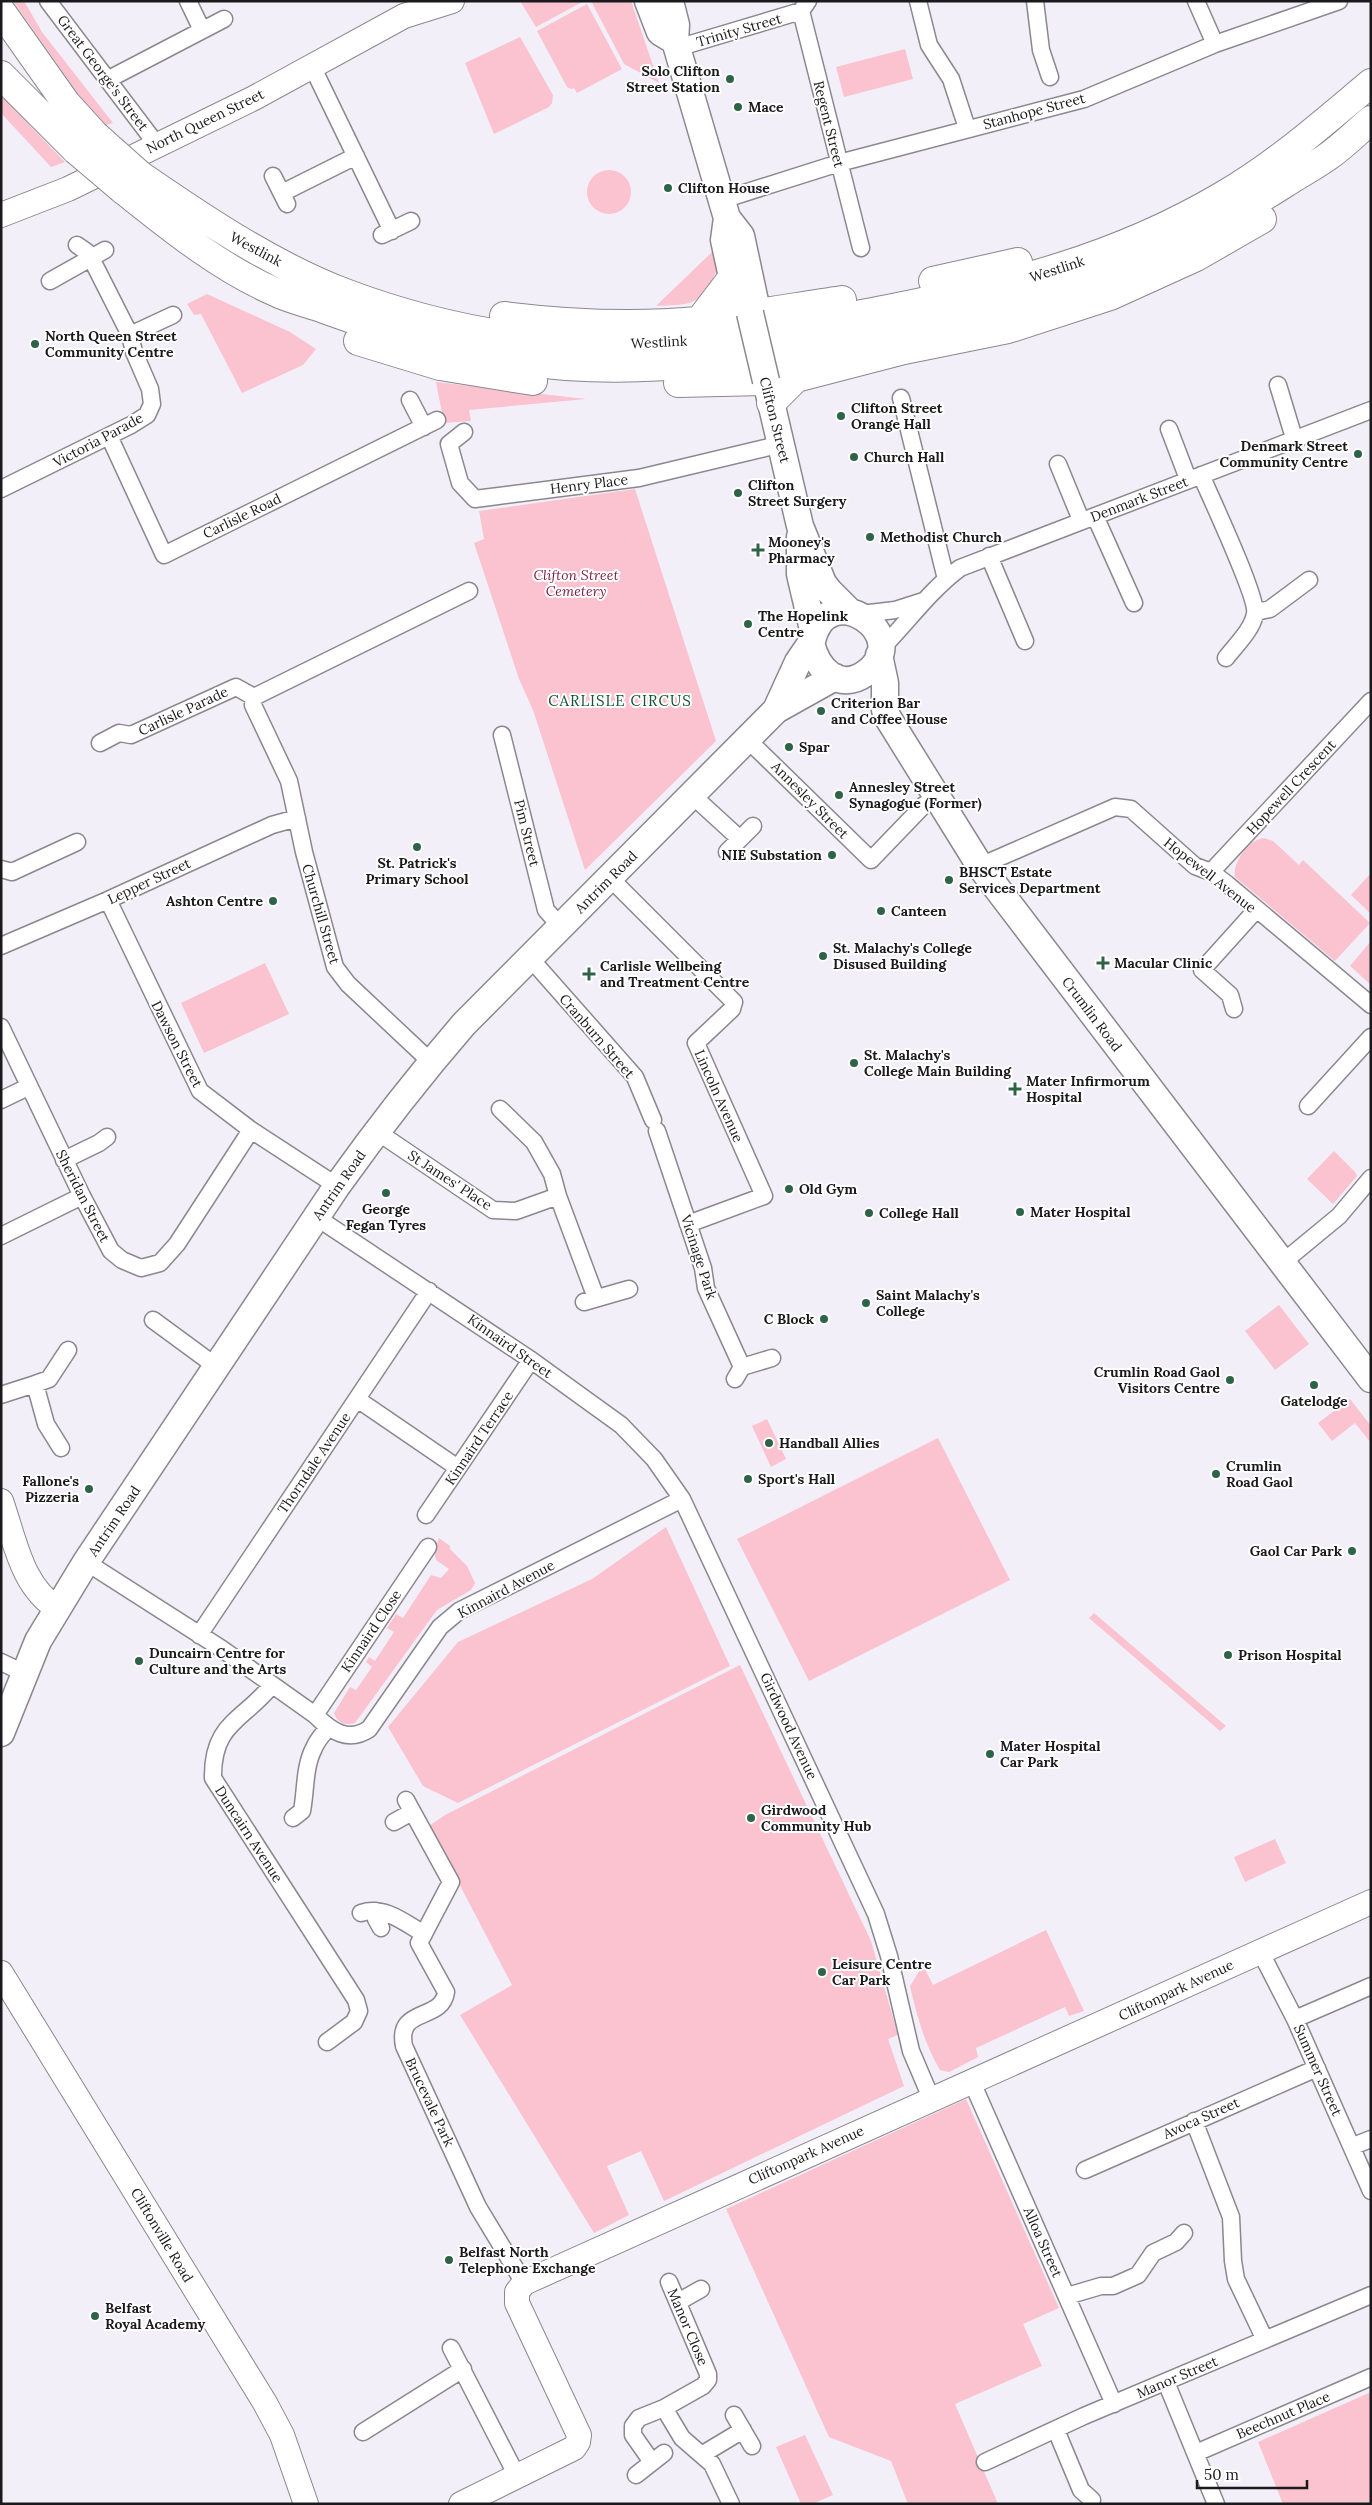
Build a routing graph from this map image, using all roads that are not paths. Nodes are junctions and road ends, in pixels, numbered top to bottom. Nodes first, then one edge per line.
1 (48, 1) edge
2 (188, 1) edge
3 (452, 1) edge
4 (648, 1) edge
5 (670, 1) edge
6 (918, 1) edge
7 (1035, 1) edge
8 (1196, 1) edge
9 (1339, 1) edge
10 (805, 6) edge
11 (412, 9) edge
12 (1, 11) edge
13 (224, 18) dead end
14 (202, 30) junction
15 (1215, 44) junction
16 (676, 45) junction
17 (312, 66) junction
18 (1, 75) edge
19 (1050, 77) dead end
20 (107, 80) junction
21 (1371, 83) edge
22 (1371, 120) edge
23 (967, 128) junction
24 (1313, 131) junction
25 (85, 142) junction
26 (157, 145) junction
27 (356, 156) junction
28 (1328, 157) junction
29 (839, 163) junction
30 (273, 176) dead end
31 (131, 182) junction
32 (724, 209) junction
33 (1, 215) edge
34 (411, 221) dead end
35 (77, 245) dead end
36 (861, 248) dead end
37 (98, 254) junction
38 (308, 276) junction
39 (732, 278) junction
40 (50, 281) dead end
41 (273, 292) junction
42 (750, 313) junction
43 (173, 315) dead end
44 (700, 320) junction
45 (130, 335) junction
46 (1278, 385) dead end
47 (768, 392) junction
48 (901, 398) dead end
49 (410, 400) dead end
50 (1368, 411) edge
51 (1169, 428) dead end
52 (464, 432) dead end
53 (109, 436) junction
54 (1294, 438) junction
55 (782, 444) junction
56 (1058, 464) dead end
57 (1195, 477) junction
58 (1, 489) edge
59 (1088, 518) junction
60 (800, 526) junction
61 (989, 556) junction
62 (946, 579) junction
63 (1309, 580) dead end
64 (469, 591) dead end
65 (923, 601) junction
66 (1134, 603) dead end
67 (1256, 612) junction
68 (855, 613) junction
69 (812, 638) junction
70 (1025, 641) dead end
71 (879, 653) junction
72 (1226, 658) dead end
73 (840, 678) junction
74 (254, 696) junction
75 (1371, 701) edge
76 (776, 710) junction
77 (885, 710) junction
78 (502, 734) dead end
79 (748, 740) junction
80 (100, 742) dead end
81 (693, 796) junction
82 (937, 798) junction
83 (297, 818) junction
84 (753, 826) dead end
85 (740, 839) junction
86 (78, 842) dead end
87 (727, 852) dead end
88 (980, 866) junction
89 (1, 870) edge
90 (1211, 872) junction
91 (610, 878) junction
92 (108, 900) junction
93 (1256, 910) junction
94 (561, 927) junction
95 (1, 946) edge
96 (530, 958) junction
97 (1371, 1004) edge
98 (1234, 1009) dead end
99 (1, 1027) edge
100 (1371, 1037) edge
101 (430, 1062) junction
102 (28, 1087) junction
103 (1, 1100) edge
104 (1308, 1106) dead end
105 (500, 1110) dead end
106 (655, 1125) joint
107 (251, 1130) junction
108 (376, 1131) junction
109 (107, 1136) dead end
110 (64, 1160) junction
111 (1371, 1178) edge
112 (337, 1186) junction
113 (82, 1196) junction
114 (558, 1196) junction
115 (316, 1217) junction
116 (688, 1224) junction
117 (1, 1236) edge
118 (1282, 1263) junction
119 (629, 1288) dead end
120 (429, 1291) junction
121 (153, 1320) dead end
122 (68, 1350) dead end
123 (772, 1358) dead end
124 (531, 1360) junction
125 (217, 1367) junction
126 (1371, 1379) edge
127 (35, 1384) junction
128 (1, 1395) edge
129 (357, 1399) junction
130 (61, 1448) dead end
131 (458, 1468) junction
132 (682, 1499) junction
133 (1, 1501) edge
134 (426, 1516) dead end
135 (428, 1547) dead end
136 (86, 1562) junction
137 (58, 1609) junction
138 (199, 1635) junction
139 (12, 1667) edge
140 (272, 1685) junction
141 (315, 1715) junction
142 (328, 1728) junction
143 (1, 1733) edge
144 (293, 1818) dead end
145 (394, 1822) dead end
146 (1371, 1902) edge
147 (381, 1928) dead end
148 (424, 1934) junction
149 (1260, 1951) junction
150 (1, 1973) edge
151 (1371, 1986) edge
152 (1295, 2019) junction
153 (327, 2042) dead end
154 (1317, 2068) junction
155 (971, 2080) junction
156 (932, 2098) junction
157 (1194, 2121) junction
158 (1371, 2139) edge
159 (1353, 2146) junction
160 (1085, 2170) dead end
161 (1371, 2191) edge
162 (1184, 2233) dead end
163 (669, 2282) dead end
164 (524, 2283) junction
165 (701, 2289) dead end
166 (1371, 2295) edge
167 (1067, 2296) junction
168 (678, 2302) junction
169 (1265, 2340) junction
170 (451, 2348) dead end
171 (463, 2369) junction
172 (1371, 2377) edge
173 (1166, 2382) junction
174 (1114, 2404) junction
175 (664, 2408) junction
176 (734, 2415) dead end
177 (743, 2430) junction
178 (1056, 2430) junction
179 (363, 2432) dead end
180 (752, 2446) dead end
181 (1196, 2453) junction
182 (703, 2454) junction
183 (985, 2462) dead end
184 (636, 2475) dead end
185 (517, 2476) junction
186 (1092, 2500) dead end
187 (306, 2504) edge
188 (462, 2504) edge
189 (732, 2504) edge
190 (1216, 2504) edge

1 - 20 street, Great George's Street
2 - 14 street
3 - 11 street, North Queen Street
4 - 16 main road
5 - 16 main road, Clifton Street
6 - 23 street
7 - 19 street
8 - 15 street
9 - 15 street, Stanhope Street
10 - 16 street, Trinity Street
10 - 29 street, Regent Street
11 - 17 street, North Queen Street
12 - 25 highway, Westlink
13 - 14 street
14 - 20 street
15 - 23 street, Stanhope Street
16 - 32 main road, Clifton Street
17 - 26 street, North Queen Street
17 - 27 street
18 - 25 highway, Westlink
20 - 26 street, Great George's Street
21 - 24 highway, Westlink
22 - 28 highway, Westlink
23 - 29 street, Stanhope Street
24 - 38 highway, Westlink
24 - 42 highway
25 - 31 highway, Westlink, bridge
26 - 33 street, North Queen Street
27 - 30 street
27 - 34 street
28 - 41 highway, Westlink
28 - 47 highway
29 - 32 street, Stanhope Street
29 - 36 street, Regent Street
31 - 38 highway, Westlink
31 - 41 highway, Westlink
32 - 39 main road, Clifton Street
32 - 42 main road, Clifton Street
35 - 37 street, Victoria Parade
37 - 40 street
37 - 45 street, Victoria Parade
38 - 44 highway
39 - 42 main road, Clifton Street
39 - 44 highway
41 - 47 highway
42 - 44 highway
42 - 47 main road, Clifton Street, bridge
43 - 45 street
45 - 53 street, Victoria Parade
46 - 54 street
47 - 55 main road, Clifton Street
48 - 62 street
49 - 53 street, Carlisle Road
50 - 54 street, Denmark Street
51 - 57 street
52 - 55 street, Henry Place
53 - 58 street, Victoria Parade
54 - 57 street, Denmark Street
55 - 60 main road, Clifton Street
56 - 59 street
57 - 59 street, Denmark Street
57 - 67 street
59 - 61 street, Denmark Street
59 - 66 street
60 - 68 main road, Clifton Street
60 - 69 main road, Clifton Street
61 - 62 street, Denmark Street
61 - 70 street
62 - 65 street, Denmark Street
63 - 67 street
64 - 74 street
65 - 68 street, Denmark Street
65 - 71 street, Denmark Street
67 - 72 street
68 - 69 main road
68 - 71 main road
69 - 73 main road
69 - 76 main road, Antrim Road
71 - 73 main road
71 - 77 main road
73 - 76 main road, Antrim Road
73 - 77 main road, Crumlin Road
74 - 80 street, Carlisle Parade
74 - 83 street
75 - 90 street, Hopewell Crescent
76 - 79 main road, Antrim Road
77 - 82 main road, Crumlin Road
78 - 94 street, Pim Street
79 - 81 main road, Antrim Road
79 - 82 street, Annesley Street
81 - 85 street
81 - 91 main road, Antrim Road
82 - 88 main road, Crumlin Road
83 - 92 street, Lepper Street
83 - 101 street, Churchill Street
84 - 85 street
85 - 87 street
86 - 89 street
88 - 90 street, Hopewell Avenue
88 - 118 main road, Crumlin Road
90 - 93 street, Hopewell Avenue
91 - 94 main road, Antrim Road
91 - 116 street, Lincoln Avenue
92 - 95 street, Lepper Street
92 - 107 street, Dawson Street
93 - 97 street, Hopewell Avenue
93 - 98 street
94 - 96 main road, Antrim Road
96 - 101 main road, Antrim Road
96 - 106 street, Cranburn Street
99 - 102 street, Sheridan Street
100 - 104 street
101 - 108 main road, Antrim Road
102 - 103 street
102 - 110 street, Sheridan Street
105 - 114 street
106 - 116 street, Vicinage Park
107 - 112 street, Dawson Street
107 - 113 street, Sheridan Street
108 - 112 main road, Antrim Road
108 - 114 street, St James' Place
109 - 110 street
110 - 113 street, Sheridan Street
111 - 118 street
112 - 115 main road, Antrim Road
113 - 117 street
114 - 119 street
115 - 120 street, Kinnaird Street
115 - 125 main road, Antrim Road
116 - 123 street, Vicinage Park
118 - 126 main road, Crumlin Road
120 - 124 street, Kinnaird Street
120 - 129 street, Thorndale Avenue
121 - 125 street
122 - 127 street
124 - 131 street, Kinnaird Terrace
124 - 132 street, Kinnaird Street
125 - 136 main road, Antrim Road
127 - 128 street
127 - 130 street
129 - 131 street
129 - 138 street, Thorndale Avenue
131 - 134 street, Kinnaird Terrace
132 - 142 street, Kinnaird Avenue
132 - 156 street, Girdwood Avenue
133 - 137 street
135 - 141 street, Kinnaird Close
136 - 137 main road, Antrim Road
136 - 138 street
137 - 139 main road, Antrim Road
138 - 140 street
139 - 143 main road, Antrim Road
140 - 141 street, Kinnaird Avenue
140 - 153 street, Duncairn Avenue
141 - 142 street, Kinnaird Avenue
142 - 144 street
145 - 148 street
146 - 149 street, Cliftonpark Avenue
147 - 148 street
148 - 164 street, Brucevale Park
149 - 152 street, Summer Street
149 - 155 street, Cliftonpark Avenue
150 - 187 street, Cliftonville Road
151 - 152 street
152 - 154 street, Summer Street
154 - 157 street, Avoca Street
154 - 159 street, Summer Street
155 - 156 street, Cliftonpark Avenue
155 - 167 street, Alloa Street
156 - 164 street, Cliftonpark Avenue
157 - 160 street, Avoca Street
157 - 169 street
158 - 159 street
159 - 161 street, Summer Street
162 - 167 street
163 - 168 street, Manor Close
164 - 185 street
165 - 168 street
166 - 169 street, Manor Street
167 - 174 street, Alloa Street
168 - 175 street, Manor Close
169 - 173 street, Manor Street
170 - 171 street
171 - 179 street
171 - 185 street
172 - 181 street, Beechnut Place
173 - 174 street, Manor Street
173 - 181 street
174 - 178 street, Manor Street
175 - 182 street
175 - 184 street, Manor Close
176 - 177 street
177 - 180 street
177 - 182 street
178 - 183 street, Manor Street
178 - 186 street
181 - 190 street
182 - 189 street
185 - 188 street

